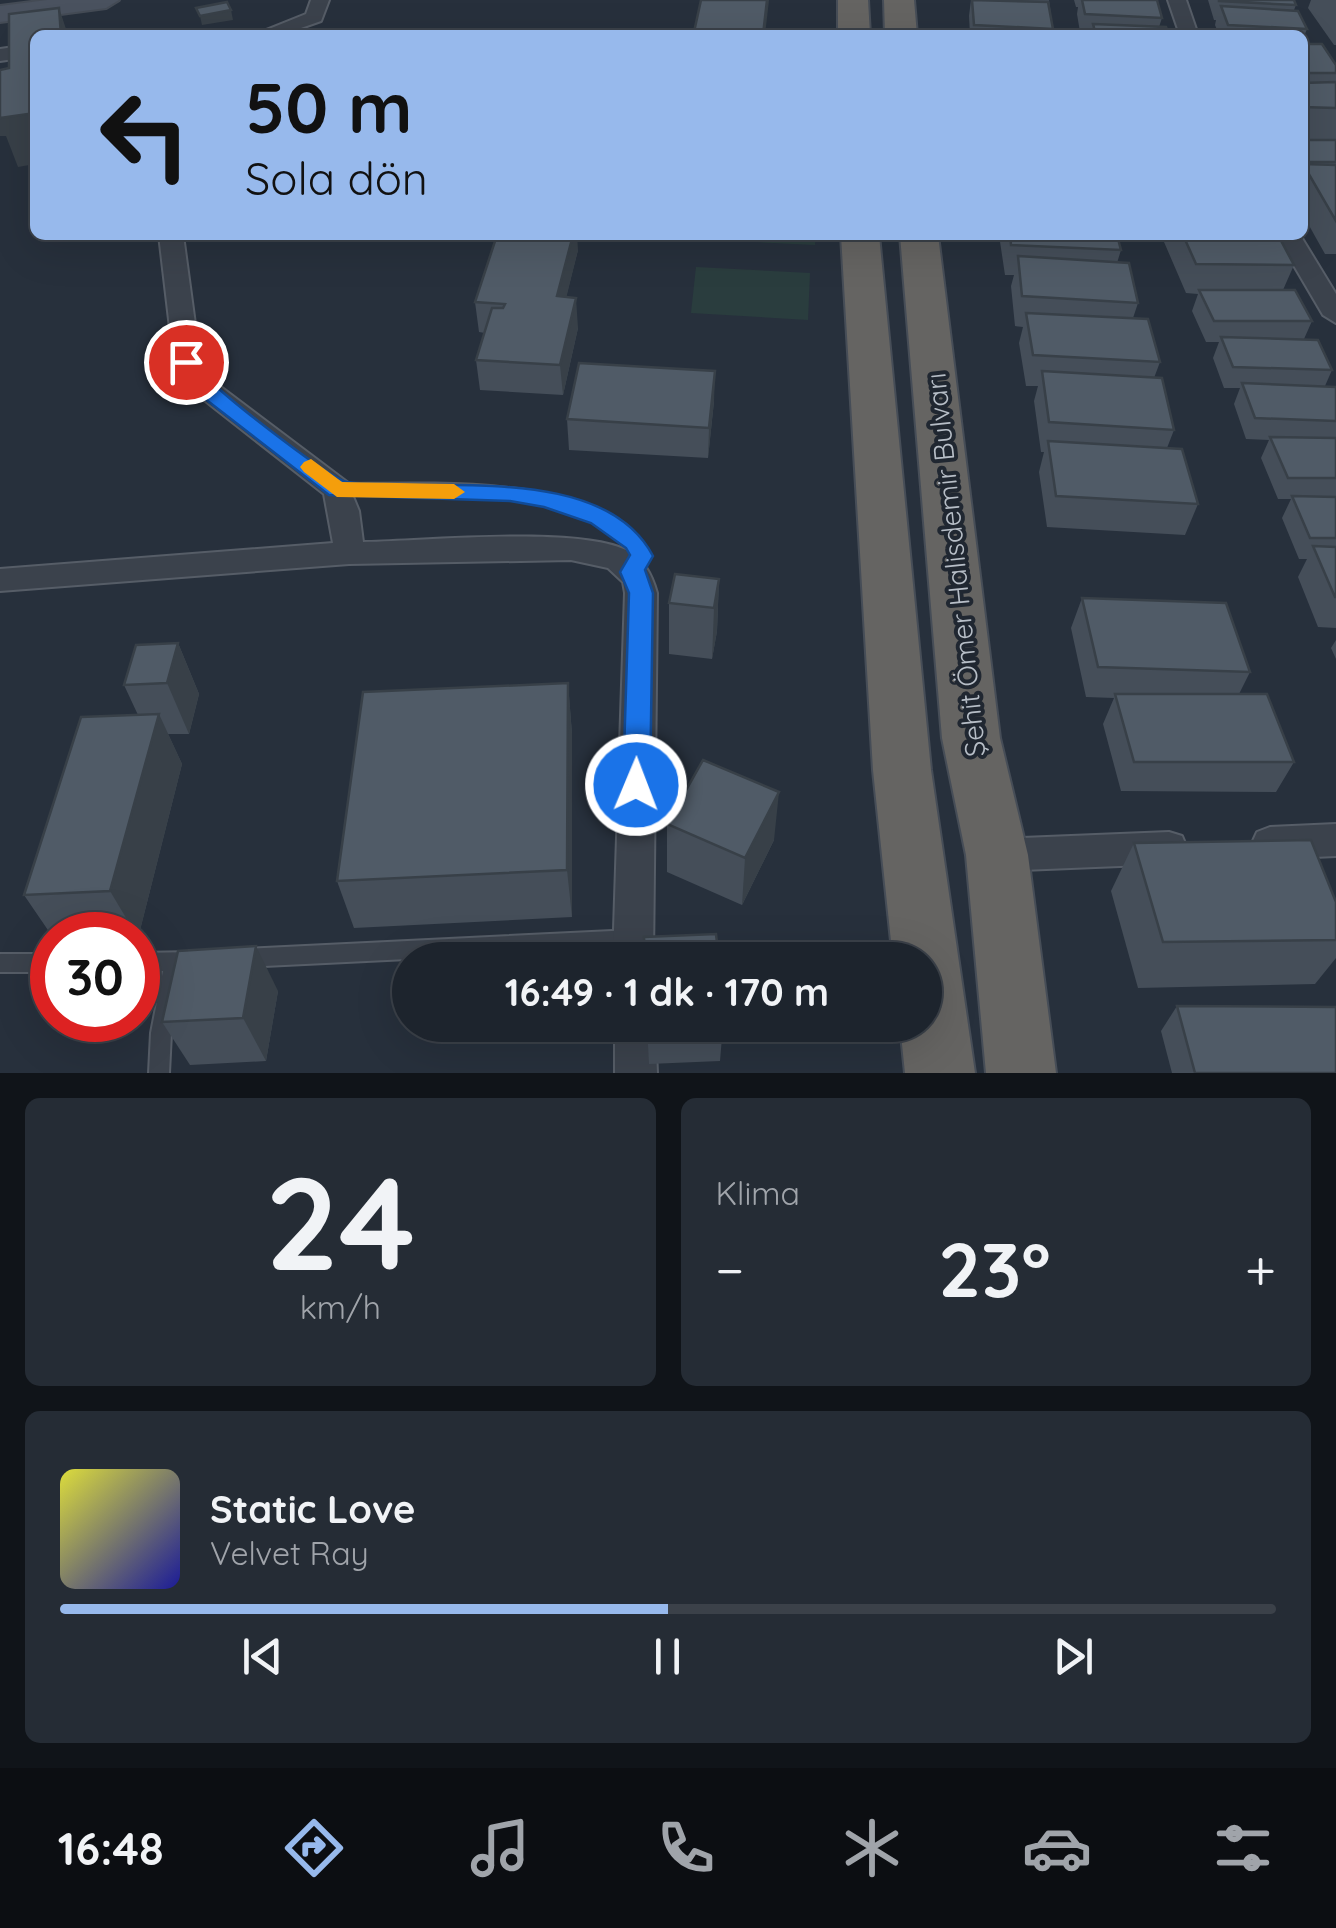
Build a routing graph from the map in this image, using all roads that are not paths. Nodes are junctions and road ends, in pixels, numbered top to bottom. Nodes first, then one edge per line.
1 (18, 0) edge
2 (106, 0) edge
3 (320, 0) edge
4 (853, 0) edge
5 (899, 0) edge
6 (1177, 0) edge
7 (0, 2) edge
8 (0, 14) edge
9 (277, 30) edge
10 (854, 30) edge
11 (901, 30) edge
12 (1187, 30) edge
13 (30, 51) edge
14 (0, 55) edge
15 (172, 240) edge
16 (860, 240) edge
17 (920, 240) edge
18 (1291, 240) edge
19 (1336, 315) edge
20 (337, 489) junction
21 (349, 553) junction
22 (632, 572) junction
23 (0, 580) edge
24 (902, 770) junction
25 (1336, 840) edge
26 (1236, 845) edge
27 (1196, 846) edge
28 (997, 855) junction
29 (633, 942) edge
30 (903, 942) edge
31 (392, 956) edge
32 (160, 962) edge
33 (175, 962) junction
34 (0, 963) edge
35 (30, 963) edge
36 (635, 1042) edge
37 (913, 1042) edge
38 (160, 1073) edge
39 (636, 1073) edge
40 (916, 1073) edge
41 (940, 1073) edge
42 (1020, 1073) edge

1 - 7 main road
2 - 8 main road
3 - 9 street
4 - 10 highway
5 - 11 highway
6 - 12 street
13 - 14 street
15 - 20 street
16 - 24 highway
17 - 28 highway, Şehit Ömer Halisdemir Bulvarı
18 - 19 street
20 - 21 street
20 - 22 lane
21 - 22 street
21 - 23 street
22 - 29 street
24 - 30 highway
24 - 41 highway
25 - 26 street
27 - 28 street
28 - 42 highway, Şehit Ömer Halisdemir Bulvarı
31 - 33 lane
32 - 33 lane
33 - 38 lane
34 - 35 lane
36 - 39 street
37 - 40 highway

